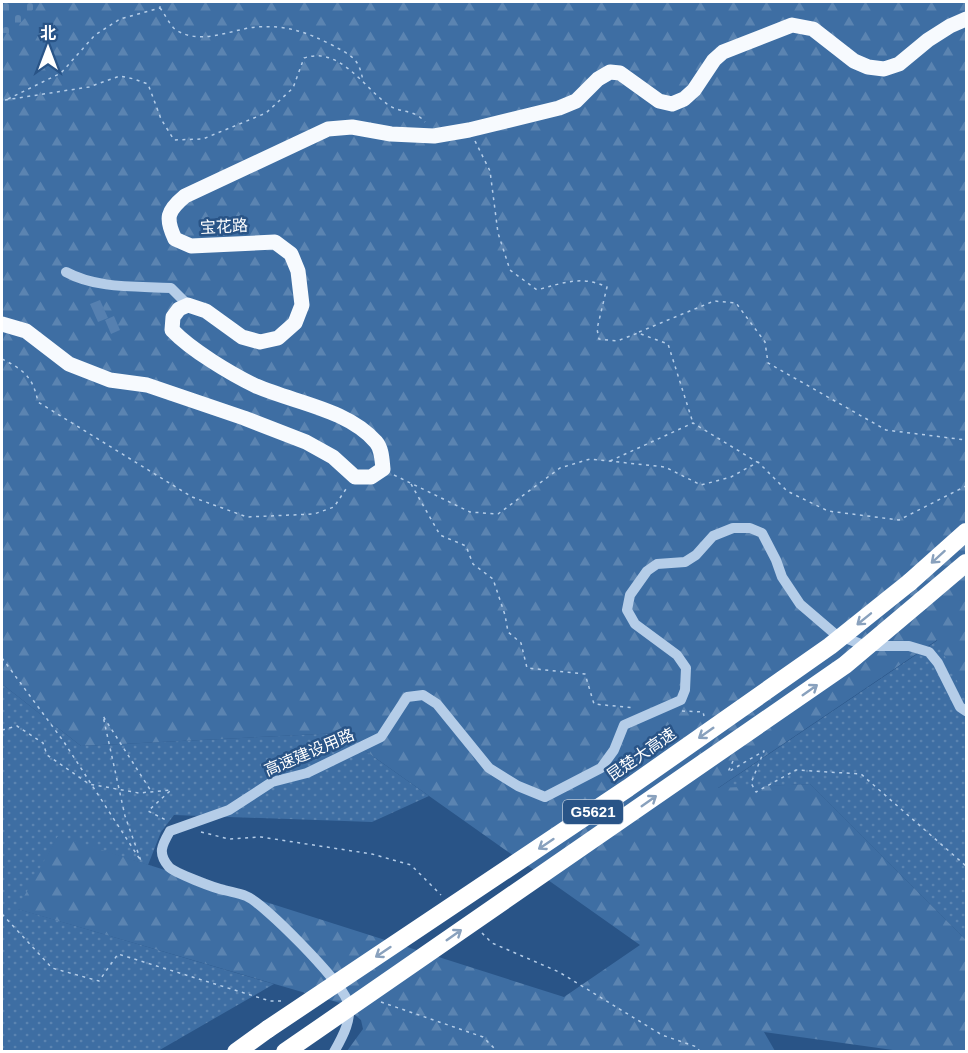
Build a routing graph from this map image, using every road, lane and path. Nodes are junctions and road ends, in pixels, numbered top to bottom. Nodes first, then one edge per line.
1 (160, 2) edge
2 (160, 8) junction
3 (966, 19) edge
4 (363, 82) junction
5 (5, 100) junction
6 (2, 101) edge
7 (469, 130) junction
8 (428, 135) junction
9 (66, 272) dead end
10 (188, 305) junction
11 (2, 324) edge
12 (638, 333) junction
13 (2, 359) edge
14 (693, 423) junction
15 (966, 440) edge
16 (608, 462) junction
17 (758, 462) junction
18 (383, 469) junction
19 (354, 477) junction
20 (966, 486) edge
21 (966, 532) edge
22 (966, 563) edge
23 (2, 658) edge
24 (966, 711) edge
25 (2, 730) edge
26 (91, 784) junction
27 (119, 789) junction
28 (151, 792) junction
29 (181, 827) junction
30 (443, 896) dead end
31 (2, 914) edge
32 (476, 927) dead end
33 (375, 1000) dead end
34 (292, 1001) dead end
35 (236, 1052) edge
36 (285, 1052) edge
37 (334, 1052) edge
38 (498, 1052) edge
39 (700, 1052) edge

1 - 2 path
2 - 4 path
2 - 5 path
3 - 7 main road, 宝花路
4 - 5 path
4 - 8 path
5 - 6 path
7 - 8 main road, 宝花路
7 - 12 path
8 - 10 main road, 宝花路
9 - 10 street
10 - 18 main road
11 - 19 main road
12 - 14 path
12 - 15 path
13 - 19 path
14 - 16 path
14 - 17 path
16 - 17 path
16 - 18 path
17 - 20 path
18 - 19 main road
21 -> 35 highway, 昆楚大高速 / G5621, bridge
36 -> 22 highway, G5621, bridge
23 - 26 path
24 - 29 street, 高速建设用路
25 - 26 path
26 - 27 path
26 - 27 path
27 - 28 path
27 - 28 path
28 - 29 path
29 - 30 path
29 - 37 street, 高速建设用路
31 - 34 path
32 - 39 path
33 - 38 path

